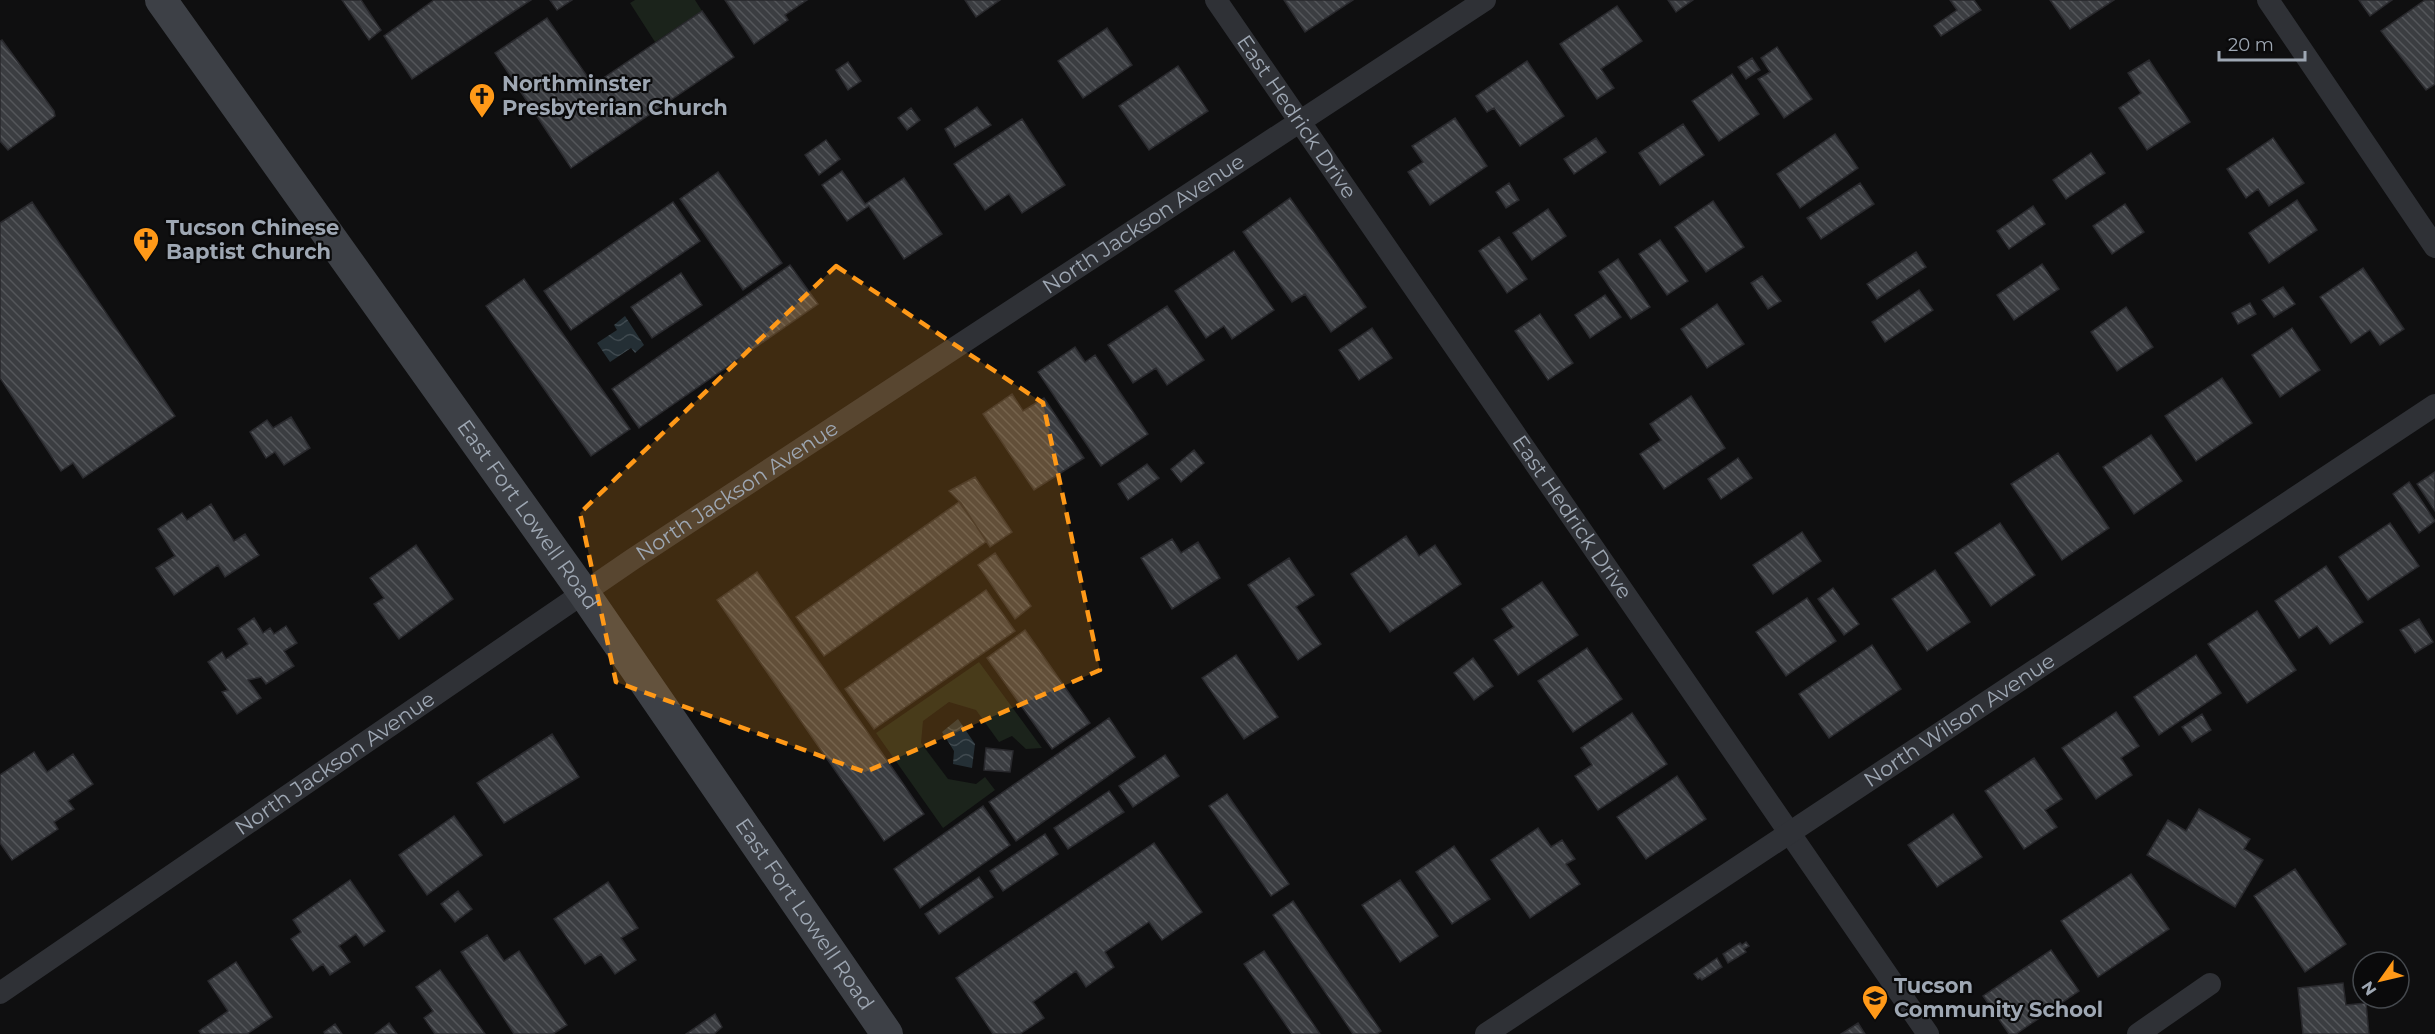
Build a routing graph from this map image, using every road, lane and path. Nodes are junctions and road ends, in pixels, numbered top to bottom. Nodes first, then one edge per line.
1 (161, 0) edge
2 (1216, 0) edge
3 (1485, 0) edge
4 (2268, 0) edge
5 (1300, 121) junction
6 (2435, 246) edge
7 (2435, 405) edge
8 (583, 592) junction
9 (1789, 832) junction
10 (2210, 984) dead end
11 (0, 993) edge
12 (887, 1034) edge
13 (1486, 1034) edge
14 (1929, 1034) edge
15 (2138, 1034) edge

1 - 8 main road, East Fort Lowell Road
2 - 5 street, East Hedrick Drive
3 - 5 street, North Jackson Avenue
4 - 6 street
5 - 8 street, North Jackson Avenue
5 - 9 street, East Hedrick Drive
7 - 9 street, North Wilson Avenue
8 - 11 street, North Jackson Avenue
8 - 12 main road, East Fort Lowell Road
9 - 13 street, North Wilson Avenue
9 - 14 street, East Hedrick Drive
10 - 15 street

